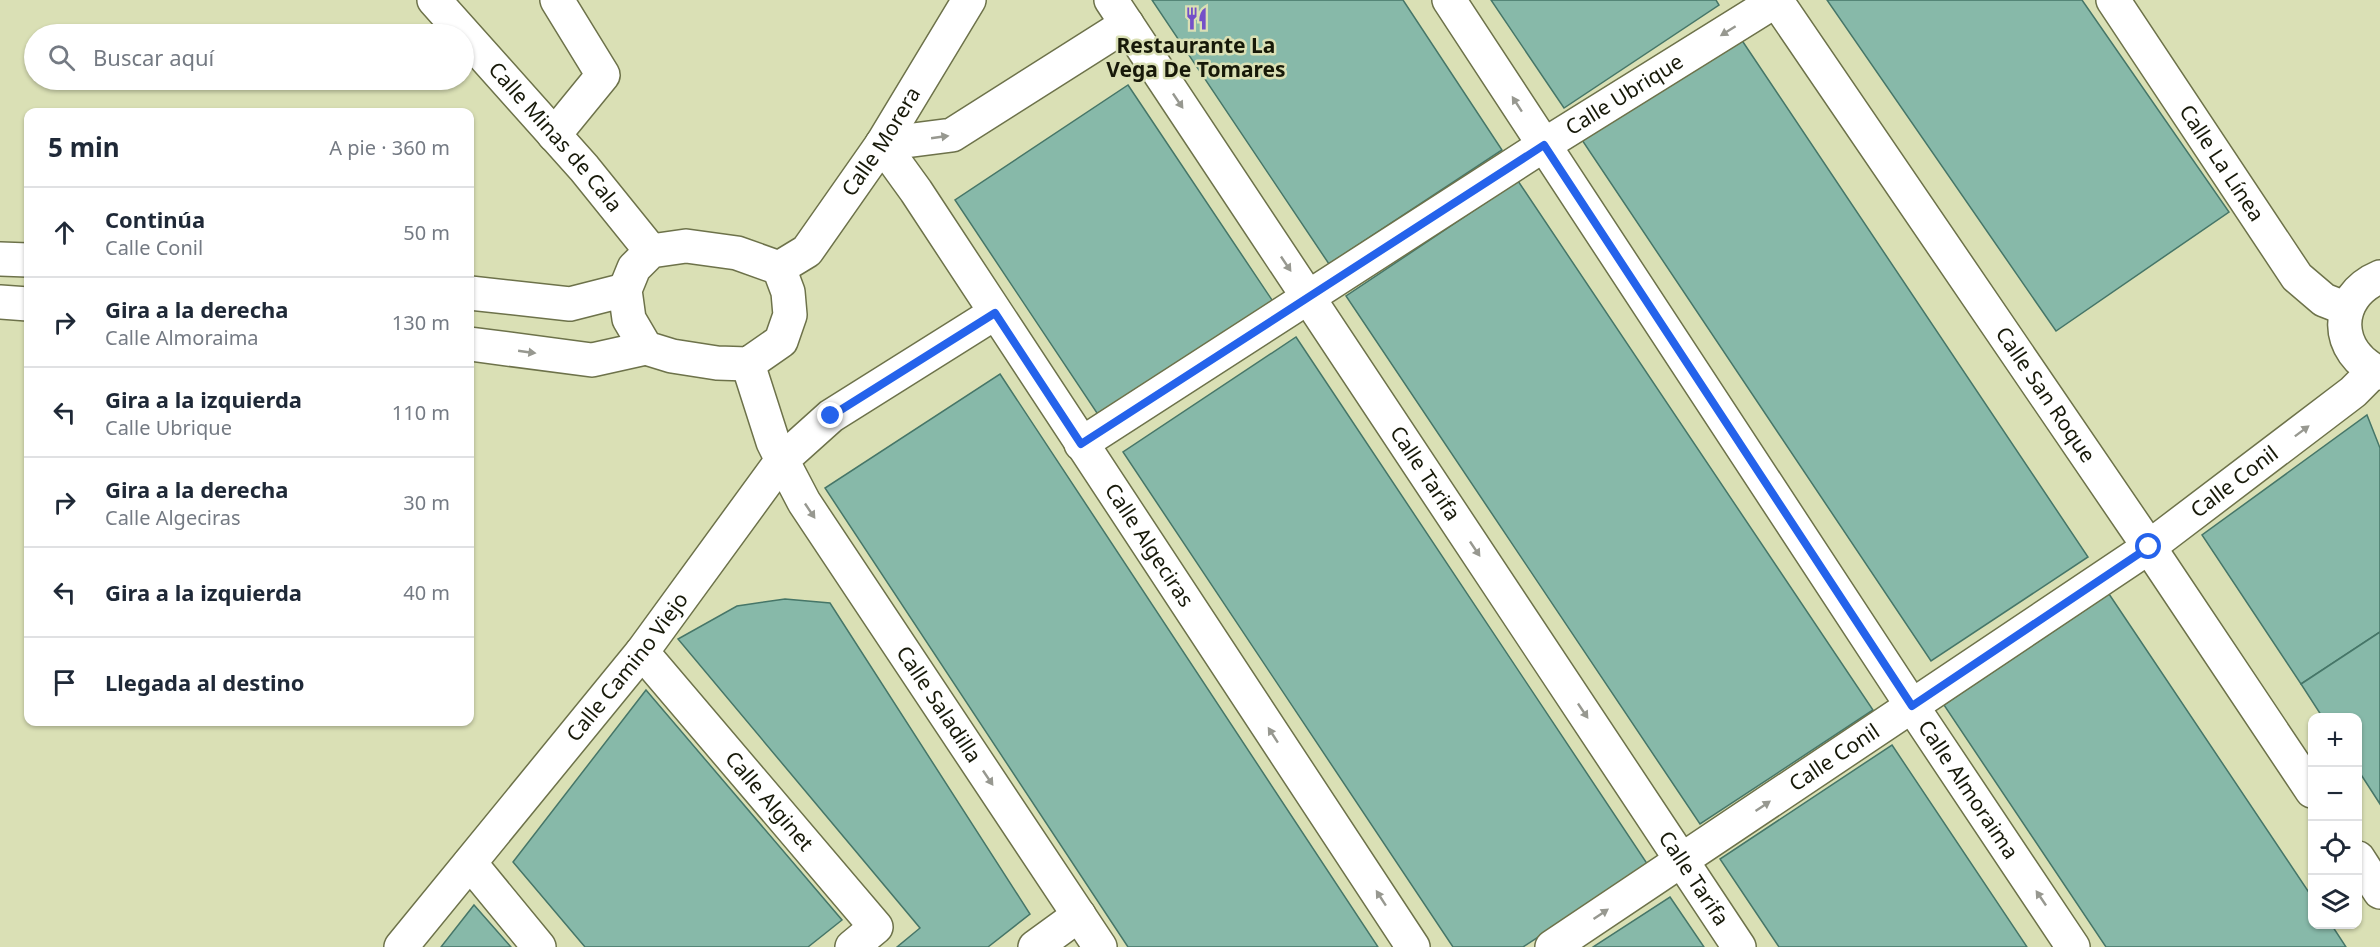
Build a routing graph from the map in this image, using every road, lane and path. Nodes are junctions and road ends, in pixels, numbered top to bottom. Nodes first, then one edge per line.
1 (434, 0) edge
2 (557, 0) edge
3 (969, 0) edge
4 (1449, 0) edge
5 (1776, 0) edge
6 (2113, 0) edge
7 (1119, 12) edge
8 (455, 24) edge
9 (474, 45) edge
10 (554, 135) junction
11 (882, 144) junction
12 (1544, 145) junction
13 (651, 251) junction
14 (0, 259) edge
15 (24, 260) edge
16 (779, 268) junction
17 (2380, 277) edge
18 (625, 290) junction
19 (474, 293) edge
20 (1309, 298) junction
21 (0, 302) edge
22 (24, 304) edge
23 (2347, 309) junction
24 (995, 313) junction
25 (474, 345) edge
26 (646, 348) junction
27 (748, 364) junction
28 (2377, 372) edge
29 (1081, 444) junction
30 (782, 460) junction
31 (2149, 547) junction
32 (642, 652) junction
33 (1912, 706) junction
34 (2308, 784) edge
35 (1682, 860) junction
36 (470, 863) junction
37 (2362, 864) edge
38 (2380, 892) edge
39 (1079, 915) junction
40 (401, 947) edge
41 (539, 947) edge
42 (852, 947) edge
43 (1035, 947) edge
44 (1100, 947) edge
45 (1413, 947) edge
46 (1552, 947) edge
47 (1739, 947) edge
48 (2073, 947) edge

1 - 8 street, Calle Minas de Cala
2 - 10 street
3 - 11 street, Calle Morera
12 -> 4 street, Calle Almoraima
5 -> 12 street, Calle Ubrique
5 - 31 street, Calle San Roque
6 - 23 street, Calle La Línea
11 -> 7 street
7 -> 20 street, Calle Tarifa
9 - 10 street, Calle Minas de Cala
10 - 13 street, Calle Minas de Cala
11 - 16 street, Calle Morera
11 - 24 street, Calle Algeciras
12 - 20 street, Calle Ubrique
12 - 33 street, Calle Almoraima
13 - 16 street
13 - 18 street
14 - 15 street
16 - 27 street
17 - 23 street
18 - 19 street
18 - 26 street
20 - 29 street, Calle Ubrique
20 -> 35 street, Calle Tarifa
21 - 22 street
23 - 28 street
24 - 29 street, Calle Algeciras
24 - 30 street, Calle Camino Viejo
25 -> 26 street
26 - 27 street
27 - 30 street
31 -> 28 street, Calle Conil
45 -> 29 street, Calle Algeciras
30 - 32 street, Calle Camino Viejo
30 -> 39 street, Calle Saladilla
31 - 33 street, Calle Conil
31 - 34 street, Calle San Roque
32 - 36 street, Calle Camino Viejo
32 - 42 street, Calle Alginet
35 -> 33 street, Calle Conil
48 -> 33 street, Calle Almoraima
46 -> 35 street, Calle Conil
35 - 47 street, Calle Tarifa
36 - 40 street, Calle Camino Viejo
36 - 41 street
37 - 38 street
39 - 43 street
39 - 44 street, Calle Saladilla

